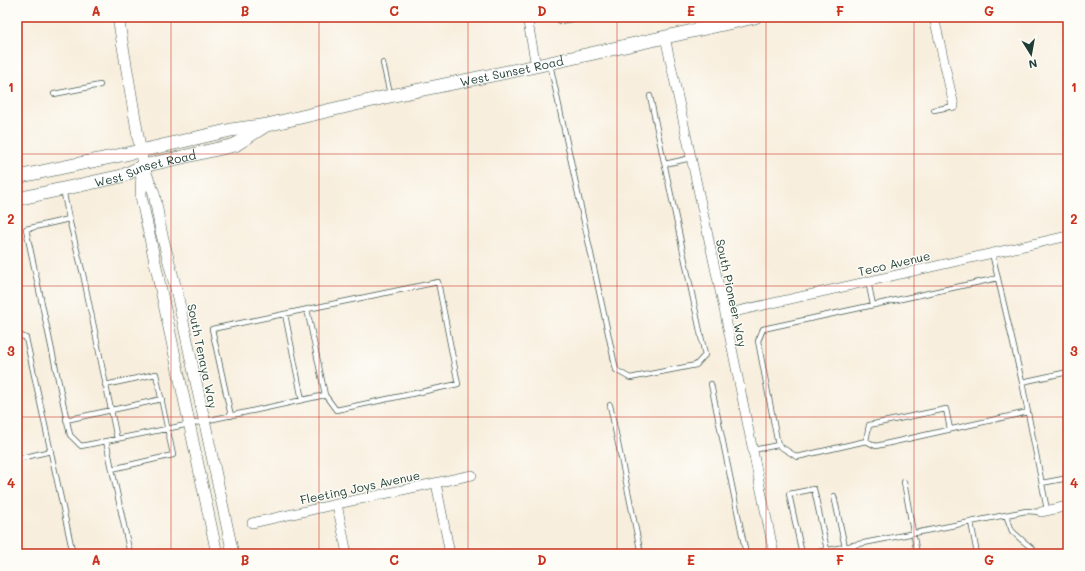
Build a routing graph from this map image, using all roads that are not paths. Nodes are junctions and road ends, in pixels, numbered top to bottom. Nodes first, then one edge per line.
1 (118, 17) edge
2 (527, 17) edge
3 (560, 17) edge
4 (582, 17) edge
5 (755, 17) edge
6 (934, 17) edge
7 (665, 37) junction
8 (383, 62) dead end
9 (549, 63) junction
10 (536, 66) junction
11 (100, 85) dead end
12 (54, 94) dead end
13 (390, 96) junction
14 (650, 96) dead end
15 (954, 106) joint
16 (934, 110) dead end
17 (268, 125) junction
18 (140, 151) junction
19 (691, 158) junction
20 (665, 164) junction
21 (142, 166) junction
22 (17, 177) edge
23 (63, 189) junction
24 (17, 199) edge
25 (69, 219) junction
26 (1068, 236) edge
27 (992, 253) junction
28 (998, 278) junction
29 (868, 281) junction
30 (873, 305) junction
31 (307, 309) junction
32 (285, 314) junction
33 (725, 314) junction
34 (17, 334) edge
35 (1068, 372) edge
36 (1022, 382) junction
37 (711, 384) dead end
38 (105, 385) junction
39 (325, 395) junction
40 (162, 399) junction
41 (302, 400) junction
42 (610, 405) dead end
43 (111, 410) junction
44 (1028, 412) junction
45 (231, 416) junction
46 (66, 420) junction
47 (204, 421) junction
48 (190, 424) junction
49 (167, 429) junction
50 (950, 429) junction
51 (117, 439) junction
52 (106, 441) junction
53 (866, 441) junction
54 (778, 445) junction
55 (753, 450) junction
56 (51, 451) junction
57 (17, 459) edge
58 (112, 469) junction
59 (472, 475) dead end
60 (1068, 478) edge
61 (904, 482) dead end
62 (436, 483) junction
63 (1042, 484) junction
64 (834, 496) dead end
65 (337, 504) junction
66 (1068, 506) edge
67 (1044, 511) junction
68 (1006, 515) junction
69 (971, 522) junction
70 (252, 523) dead end
71 (913, 533) junction
72 (854, 545) junction
73 (845, 547) junction
74 (827, 550) junction
75 (216, 552) edge
76 (73, 554) edge
77 (130, 554) edge
78 (199, 554) edge
79 (233, 554) edge
80 (347, 554) edge
81 (450, 554) edge
82 (641, 554) edge
83 (746, 554) edge
84 (774, 554) edge
85 (802, 554) edge
86 (808, 554) edge
87 (855, 554) edge
88 (917, 554) edge
89 (977, 554) edge
90 (1034, 554) edge

1 - 18 street, South Tenaya Way
2 - 10 street
3 - 4 lane
5 - 7 main road, West Sunset Road
6 - 15 street
7 - 9 main road, West Sunset Road
7 - 19 street, South Pioneer Way
8 - 13 lane
9 - 10 main road, West Sunset Road
9 - 20 lane
10 - 13 main road, West Sunset Road
11 - 12 lane
13 - 17 main road, West Sunset Road
14 - 20 lane
15 - 16 lane
17 - 18 main road, West Sunset Road
17 - 21 main road, West Sunset Road
18 - 21 street, South Tenaya Way
18 - 22 main road, West Sunset Road
19 - 20 lane
19 - 33 street, South Pioneer Way
21 - 23 main road, West Sunset Road
21 - 47 street, South Tenaya Way
21 - 48 street, South Tenaya Way
23 - 24 main road, West Sunset Road
23 - 25 lane
25 - 38 lane
25 - 46 lane
26 - 27 street, Teco Avenue
27 - 28 lane
27 - 29 street, Teco Avenue
28 - 30 lane
28 - 36 lane
29 - 30 lane
29 - 33 street, Teco Avenue
30 - 54 lane
31 - 32 lane
31 - 39 lane
31 - 39 lane
32 - 41 lane
32 - 45 lane
33 - 55 street, South Pioneer Way
34 - 56 lane
35 - 36 lane
36 - 44 lane
37 - 83 lane
38 - 40 lane
38 - 43 lane
39 - 41 lane
40 - 43 lane
40 - 49 lane
41 - 45 lane
42 - 82 lane
43 - 46 lane
43 - 51 lane
44 - 50 lane
44 - 63 lane
45 - 47 lane
46 - 52 lane
47 - 48 lane
47 - 79 street, South Tenaya Way
48 - 49 lane
48 - 75 street, South Tenaya Way
49 - 51 lane
49 - 58 lane
50 - 53 lane
50 - 53 lane
51 - 52 lane
52 - 58 lane
53 - 54 lane
54 - 55 lane
55 - 84 street, South Pioneer Way
56 - 57 lane
56 - 76 lane
58 - 77 lane
59 - 62 street, Fleeting Joys Avenue
60 - 63 lane
61 - 71 lane
62 - 65 street, Fleeting Joys Avenue
62 - 81 street
63 - 67 lane
64 - 73 lane
65 - 70 street, Fleeting Joys Avenue
65 - 80 street
66 - 67 street
67 - 68 lane
68 - 69 lane
68 - 90 lane
69 - 71 lane
69 - 89 lane
71 - 72 lane
71 - 88 lane
72 - 73 lane
72 - 87 lane
73 - 74 lane
74 - 85 lane
74 - 86 lane
75 - 78 lane

